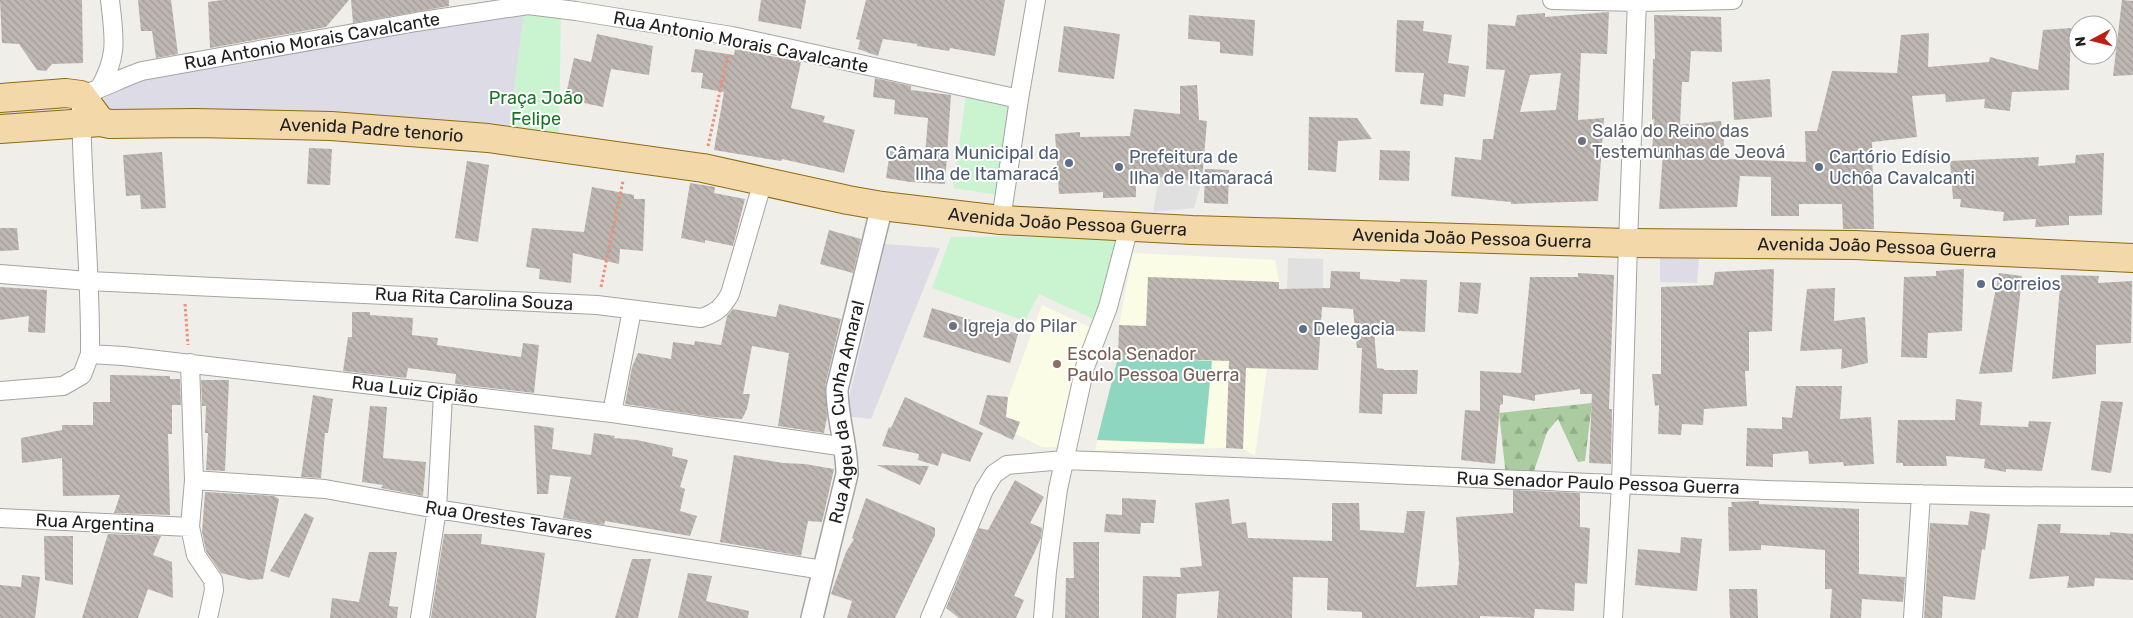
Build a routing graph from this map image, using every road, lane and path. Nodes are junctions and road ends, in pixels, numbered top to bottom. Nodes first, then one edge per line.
1 (110, 0) edge
2 (1036, 0) edge
3 (1552, 0) edge
4 (1733, 0) edge
5 (1637, 1) edge
6 (519, 3) edge
7 (732, 36) junction
8 (90, 92) junction
9 (0, 98) edge
10 (1019, 99) junction
11 (91, 122) junction
12 (0, 129) edge
13 (628, 157) junction
14 (704, 168) junction
15 (762, 181) junction
16 (812, 192) joint
17 (882, 206) junction
18 (1001, 220) junction
19 (1129, 227) junction
20 (1628, 243) junction
21 (2133, 258) edge
22 (0, 274) edge
23 (89, 281) junction
24 (185, 284) junction
25 (597, 305) junction
26 (632, 310) junction
27 (90, 354) junction
28 (190, 363) junction
29 (0, 391) edge
30 (443, 394) junction
31 (612, 413) junction
32 (846, 447) junction
33 (1064, 460) junction
34 (194, 480) junction
35 (1621, 485) junction
36 (1921, 494) junction
37 (2133, 497) edge
38 (437, 509) junction
39 (0, 518) edge
40 (191, 534) junction
41 (823, 570) junction
42 (208, 618) edge
43 (420, 618) edge
44 (812, 618) edge
45 (930, 618) edge
46 (1043, 618) edge
47 (1613, 618) edge
48 (1913, 618) edge

1 - 8 street
2 - 10 street
3 - 5 street
4 - 5 street
5 - 20 street
6 - 7 street, Rua Antonio Morais Cavalcante
6 - 8 street, Rua Antonio Morais Cavalcante
7 - 10 street, Rua Antonio Morais Cavalcante
7 - 14 path
8 - 9 main road
8 - 11 main road
10 - 18 street
11 - 12 main road
11 - 13 main road, Avenida Padre tenorio
11 - 23 street
13 - 14 main road, Avenida Padre tenorio
13 - 25 path
14 - 15 main road, Avenida Padre tenorio
15 - 16 main road, Avenida Padre tenorio
15 - 26 street, Rua Rita Carolina Souza
16 - 17 main road, Avenida João Pessoa Guerra
17 - 18 main road, Avenida João Pessoa Guerra
17 - 32 street, Rua Ageu da Cunha Amaral
18 - 19 main road, Avenida João Pessoa Guerra
19 - 20 main road, Avenida João Pessoa Guerra
19 - 33 street
20 - 21 main road, Avenida João Pessoa Guerra
20 - 35 street
22 - 23 street, Rua Rita Carolina Souza
23 - 24 street, Rua Rita Carolina Souza
23 - 27 street
24 - 25 street, Rua Rita Carolina Souza
24 - 28 path
25 - 26 street, Rua Rita Carolina Souza
26 - 31 street
27 - 28 street, Rua Luiz Cipião
27 - 29 street
28 - 30 street, Rua Luiz Cipião
28 - 34 street
30 - 31 street, Rua Luiz Cipião
30 - 38 street
31 - 32 street, Rua Luiz Cipião
32 - 41 street, Rua Ageu da Cunha Amaral
33 - 35 street, Rua Senador Paulo Pessoa Guerra
33 - 45 street, Rua Senador Paulo Pessoa Guerra
33 - 46 street
34 - 38 street, Rua Orestes Tavares
34 - 40 street
35 - 36 street, Rua Senador Paulo Pessoa Guerra
35 - 47 street
36 - 37 street, Rua Senador Paulo Pessoa Guerra
36 - 48 street
38 - 41 street, Rua Orestes Tavares
38 - 43 street
39 - 40 street, Rua Argentina
40 - 42 street
41 - 44 street, Rua Ageu da Cunha Amaral

